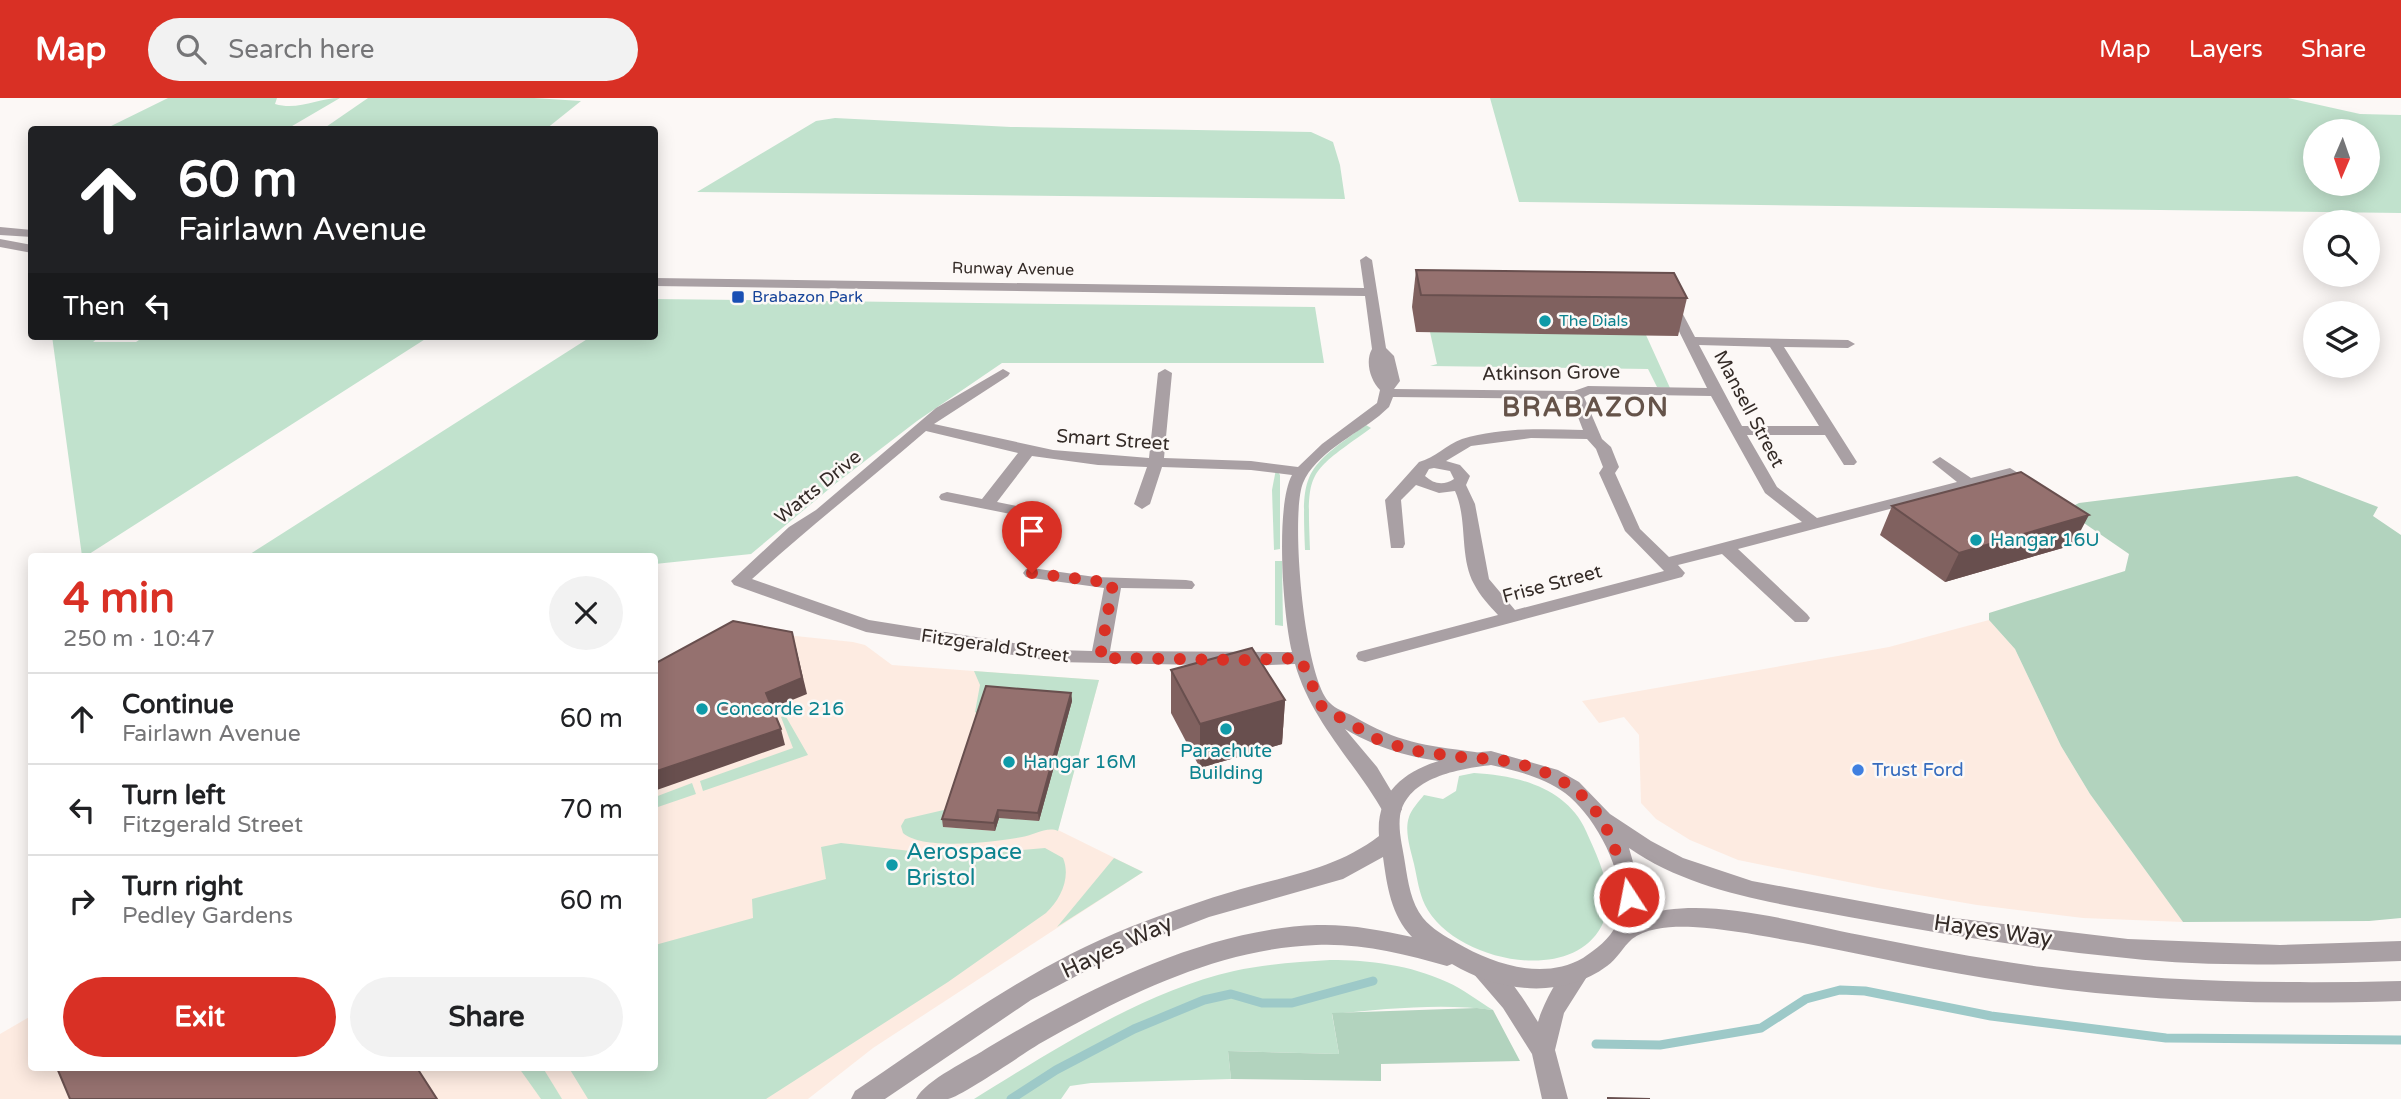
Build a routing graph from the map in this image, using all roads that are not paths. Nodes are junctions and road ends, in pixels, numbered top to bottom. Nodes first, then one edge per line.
1 (0, 231) edge
2 (28, 234) edge
3 (0, 243) edge
4 (28, 248) edge
5 (1366, 260) dead end
6 (658, 282) edge
7 (1371, 292) junction
8 (1661, 297) edge
9 (1691, 341) junction
10 (1775, 343) junction
11 (1848, 344) dead end
12 (1003, 373) dead end
13 (1165, 373) dead end
14 (1387, 391) junction
15 (1716, 392) junction
16 (1576, 394) junction
17 (923, 426) junction
18 (1737, 430) junction
19 (1829, 431) junction
20 (1592, 435) junction
21 (1027, 452) junction
22 (1849, 462) dead end
23 (1940, 462) dead end
24 (1156, 463) junction
25 (1434, 463) junction
26 (1302, 472) junction
27 (2010, 473) edge
28 (1417, 477) junction
29 (1458, 484) junction
30 (1969, 484) junction
31 (947, 497) dead end
32 (1142, 505) dead end
33 (985, 506) junction
34 (1035, 514) dead end
35 (1814, 524) junction
36 (1397, 544) dead end
37 (1725, 547) junction
38 (1666, 563) junction
39 (1032, 573) dead end
40 (740, 581) joint
41 (1113, 583) junction
42 (1186, 584) dead end
43 (1511, 617) junction
44 (1801, 618) dead end
45 (1365, 656) dead end
46 (1100, 658) junction
47 (1300, 658) junction
48 (1322, 707) junction
49 (1475, 759) junction
50 (1392, 809) junction
51 (1603, 820) junction
52 (1390, 840) junction
53 (1623, 933) junction
54 (2401, 951) edge
55 (1475, 967) junction
56 (1578, 972) junction
57 (2401, 991) edge
58 (1543, 1050) junction
59 (864, 1099) edge
60 (929, 1099) edge
61 (1555, 1099) edge

1 - 2 street
3 - 4 street
5 - 7 street
6 - 7 street, Runway Avenue
7 - 14 street
8 - 9 street, Mansell Street
9 - 10 street
9 - 15 street, Mansell Street
10 - 11 street
10 - 19 street
12 - 17 street, Watts Drive
13 - 24 street
14 - 16 street, Atkinson Grove
14 - 26 street
15 - 16 street, Atkinson Grove
15 - 18 street, Mansell Street
16 - 20 street
17 - 21 street, Smart Street
17 - 40 street, Watts Drive
18 - 19 street
18 - 35 street, Mansell Street
19 - 22 street
20 - 25 street
20 - 38 street
21 - 24 street, Smart Street
21 - 33 street
23 - 30 street
24 - 26 street, Smart Street
24 - 32 street
25 - 28 street
25 - 29 street
26 - 47 street
27 - 30 street
28 - 29 street
28 - 36 street
29 - 43 street
30 - 35 street
31 - 33 street
33 - 34 street
35 - 37 street
37 - 38 street
37 - 44 street
38 - 43 street, Frise Street
39 - 41 street
40 - 46 street, Fitzgerald Street
41 - 42 street
41 - 46 street
43 - 45 street, Frise Street
46 - 47 street, Fitzgerald Street
47 - 48 street
48 - 49 street
48 - 50 street
49 - 50 street
49 - 51 street
50 - 52 street
51 - 53 street
51 - 54 street, Hayes Way
52 - 55 street
52 - 59 street, Hayes Way
53 - 56 street
53 - 57 street, Hayes Way
55 - 56 street
55 - 58 street
55 - 60 street, Hayes Way
56 - 58 street
58 - 61 street

